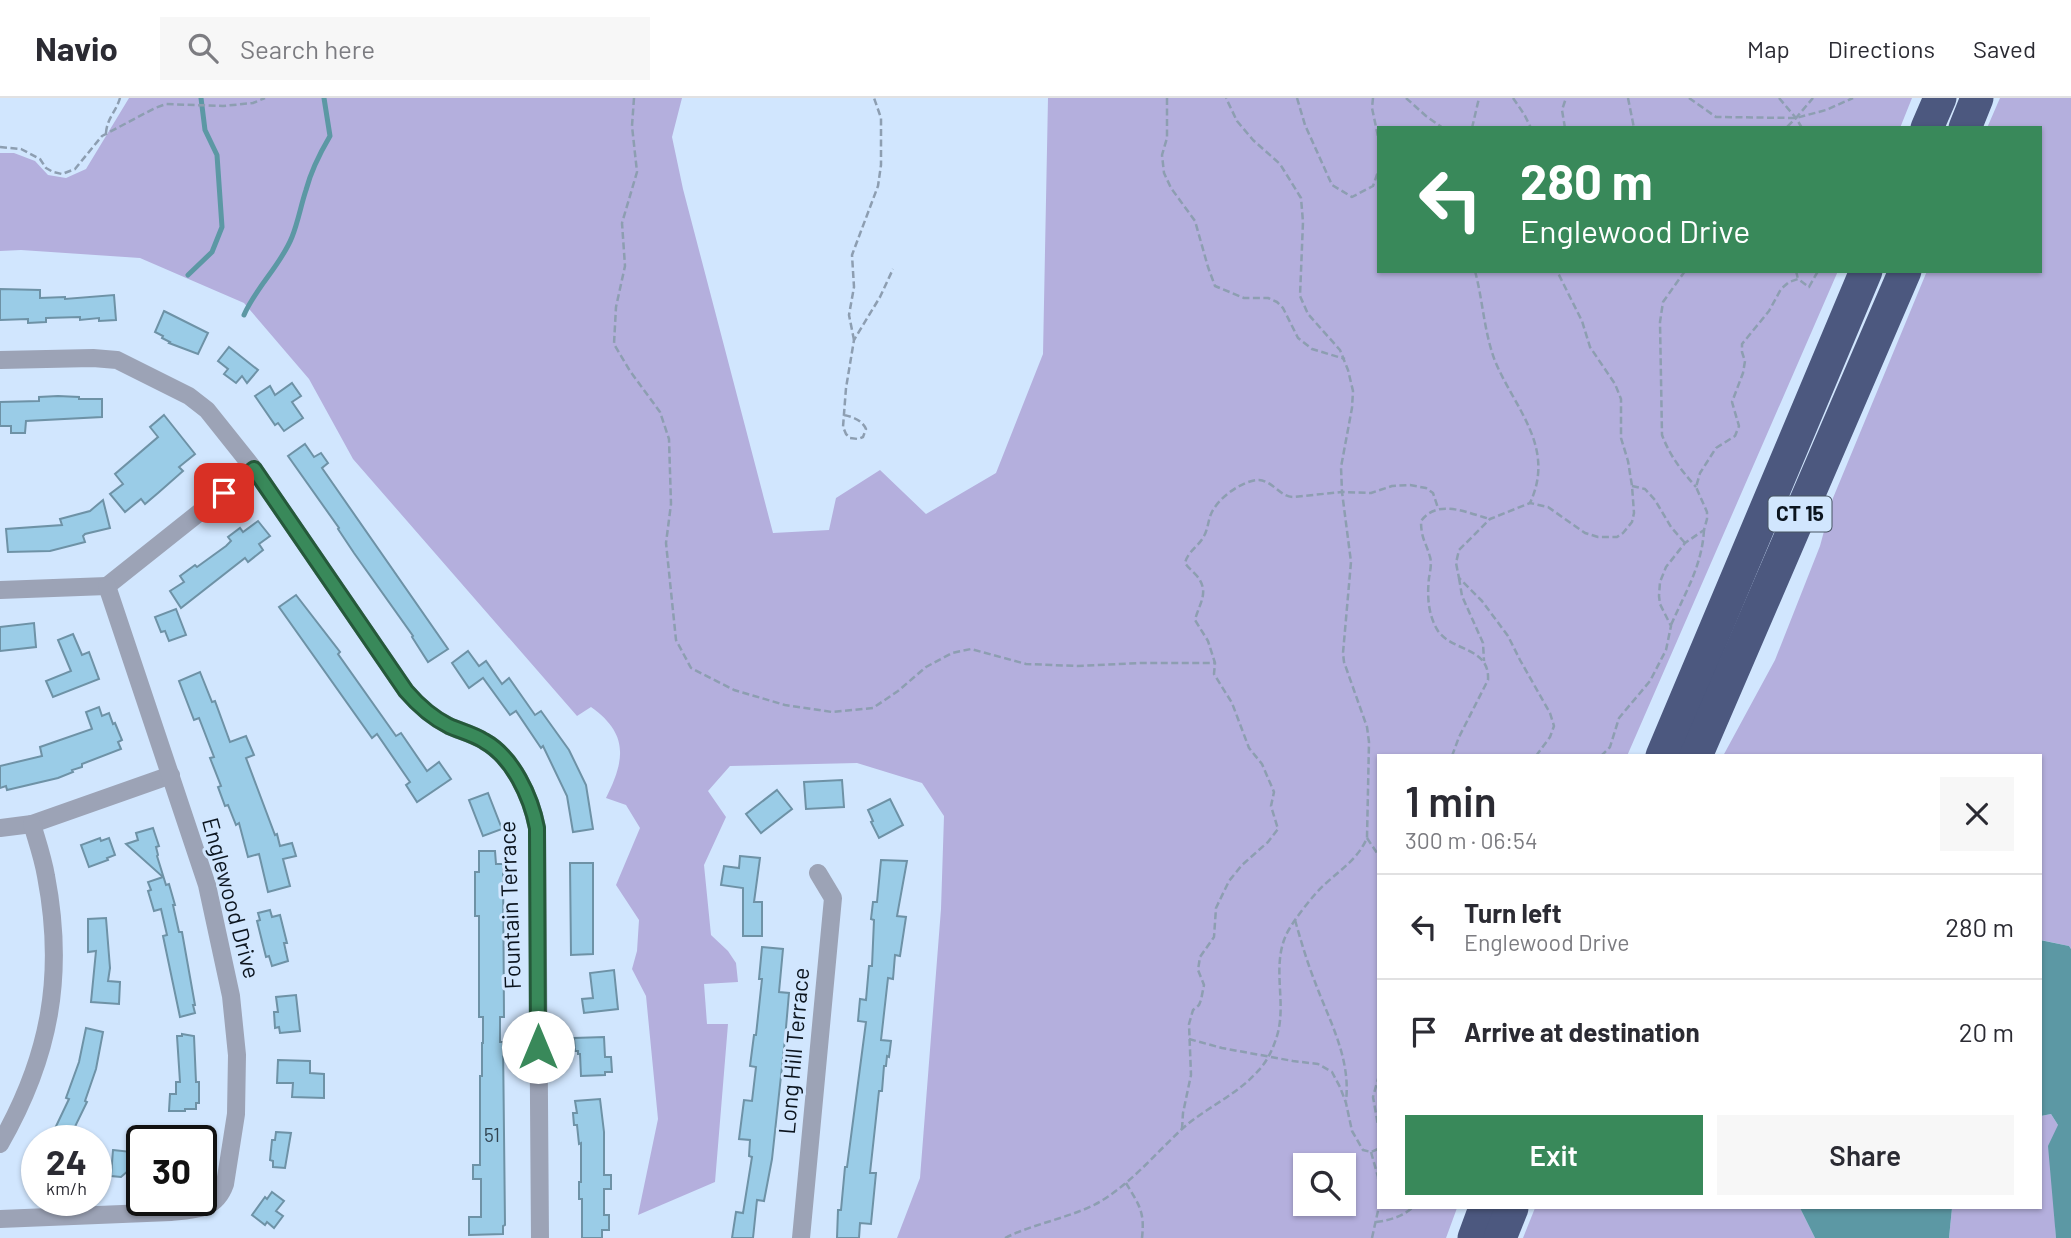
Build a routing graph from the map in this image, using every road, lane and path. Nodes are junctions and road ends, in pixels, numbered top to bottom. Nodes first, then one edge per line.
1 (120, 98) edge
2 (265, 98) edge
3 (634, 98) edge
4 (874, 98) edge
5 (1167, 98) edge
6 (1226, 98) edge
7 (1297, 98) edge
8 (1373, 98) edge
9 (1406, 98) edge
10 (1479, 98) edge
11 (1513, 98) edge
12 (1566, 98) edge
13 (1628, 98) edge
14 (1689, 98) edge
15 (1779, 98) edge
16 (1812, 98) edge
17 (1853, 98) edge
18 (1940, 98) edge
19 (1977, 98) edge
20 (1796, 118) junction
21 (1440, 126) edge
22 (1472, 126) edge
23 (1530, 126) edge
24 (1565, 126) edge
25 (1634, 126) edge
26 (1788, 126) edge
27 (1801, 126) edge
28 (1928, 126) edge
29 (1966, 126) edge
30 (1377, 132) edge
31 (106, 133) junction
32 (0, 147) edge
33 (1377, 175) edge
34 (893, 269) dead end
35 (1475, 273) edge
36 (1558, 273) edge
37 (1684, 273) edge
38 (1796, 273) edge
39 (1817, 273) edge
40 (1865, 273) edge
41 (1904, 273) edge
42 (1798, 279) junction
43 (854, 340) junction
44 (1345, 359) junction
45 (0, 360) edge
46 (844, 415) junction
47 (254, 469) junction
48 (1632, 486) junction
49 (1696, 487) junction
50 (1342, 492) junction
51 (1530, 503) junction
52 (1438, 508) junction
53 (1490, 519) junction
54 (1704, 530) junction
55 (1685, 543) junction
56 (1459, 578) junction
57 (107, 586) junction
58 (0, 590) edge
59 (1671, 626) junction
60 (1484, 661) junction
61 (1215, 663) junction
62 (1453, 754) edge
63 (1537, 754) edge
64 (1603, 754) edge
65 (1663, 754) edge
66 (1697, 754) edge
67 (171, 775) junction
68 (33, 824) junction
69 (0, 828) edge
70 (1367, 838) junction
71 (1377, 853) edge
72 (818, 873) dead end
73 (1295, 920) junction
74 (1189, 1039) junction
75 (1269, 1055) junction
76 (1377, 1082) edge
77 (1346, 1103) junction
78 (1377, 1120) edge
79 (1182, 1129) junction
80 (0, 1144) edge
81 (1377, 1149) edge
82 (1371, 1152) junction
83 (1377, 1173) edge
84 (1126, 1182) junction
85 (1378, 1209) edge
86 (1411, 1209) edge
87 (1485, 1209) edge
88 (1511, 1209) edge
89 (0, 1219) edge
90 (1376, 1222) junction
91 (540, 1238) edge
92 (801, 1238) edge
93 (1004, 1238) edge
94 (1142, 1238) edge
95 (1372, 1238) edge
96 (1474, 1238) edge
97 (1500, 1238) edge

1 - 31 path
2 - 31 path
3 - 61 path
4 - 43 path
5 - 44 path
6 - 44 path
7 - 33 path
8 - 30 path
9 - 21 path
10 - 22 path
11 - 23 path
12 - 24 path
13 - 25 path
14 - 20 path
15 - 20 path
16 - 20 path
17 - 20 path
18 - 28 highway
19 - 29 highway
20 - 26 path
20 - 27 path
31 - 32 path
34 - 43 path
35 - 51 path
36 - 48 path
37 - 49 path
38 - 42 path
39 - 42 path
40 - 65 highway, CT 15
41 - 66 highway, CT 15
42 - 49 path
43 - 46 path
44 - 50 path
45 - 47 street, Fountain Terrace
46 - 46 path
47 - 57 street
47 - 91 street, Fountain Terrace
48 - 51 path
48 - 55 path
49 - 54 path
50 - 52 path
50 - 61 path
50 - 70 path
51 - 53 path
52 - 53 path
52 - 60 path
53 - 56 path
54 - 55 path
54 - 59 path
55 - 59 path
56 - 60 path
56 - 63 path
57 - 58 street
57 - 67 street, Englewood Drive
59 - 64 path
60 - 62 path
61 - 74 path
67 - 68 street
67 - 89 street, Englewood Drive
68 - 69 street
68 - 80 street
70 - 71 path
70 - 73 path
72 - 92 street, Long Hill Terrace
73 - 75 path
73 - 77 path
74 - 75 path
74 - 79 path
75 - 77 path
75 - 79 path
76 - 78 path
77 - 82 path
79 - 84 path
81 - 82 path
82 - 83 path
84 - 93 path
84 - 94 path
85 - 90 path
86 - 90 path
87 - 96 highway
88 - 97 highway
90 - 95 path

